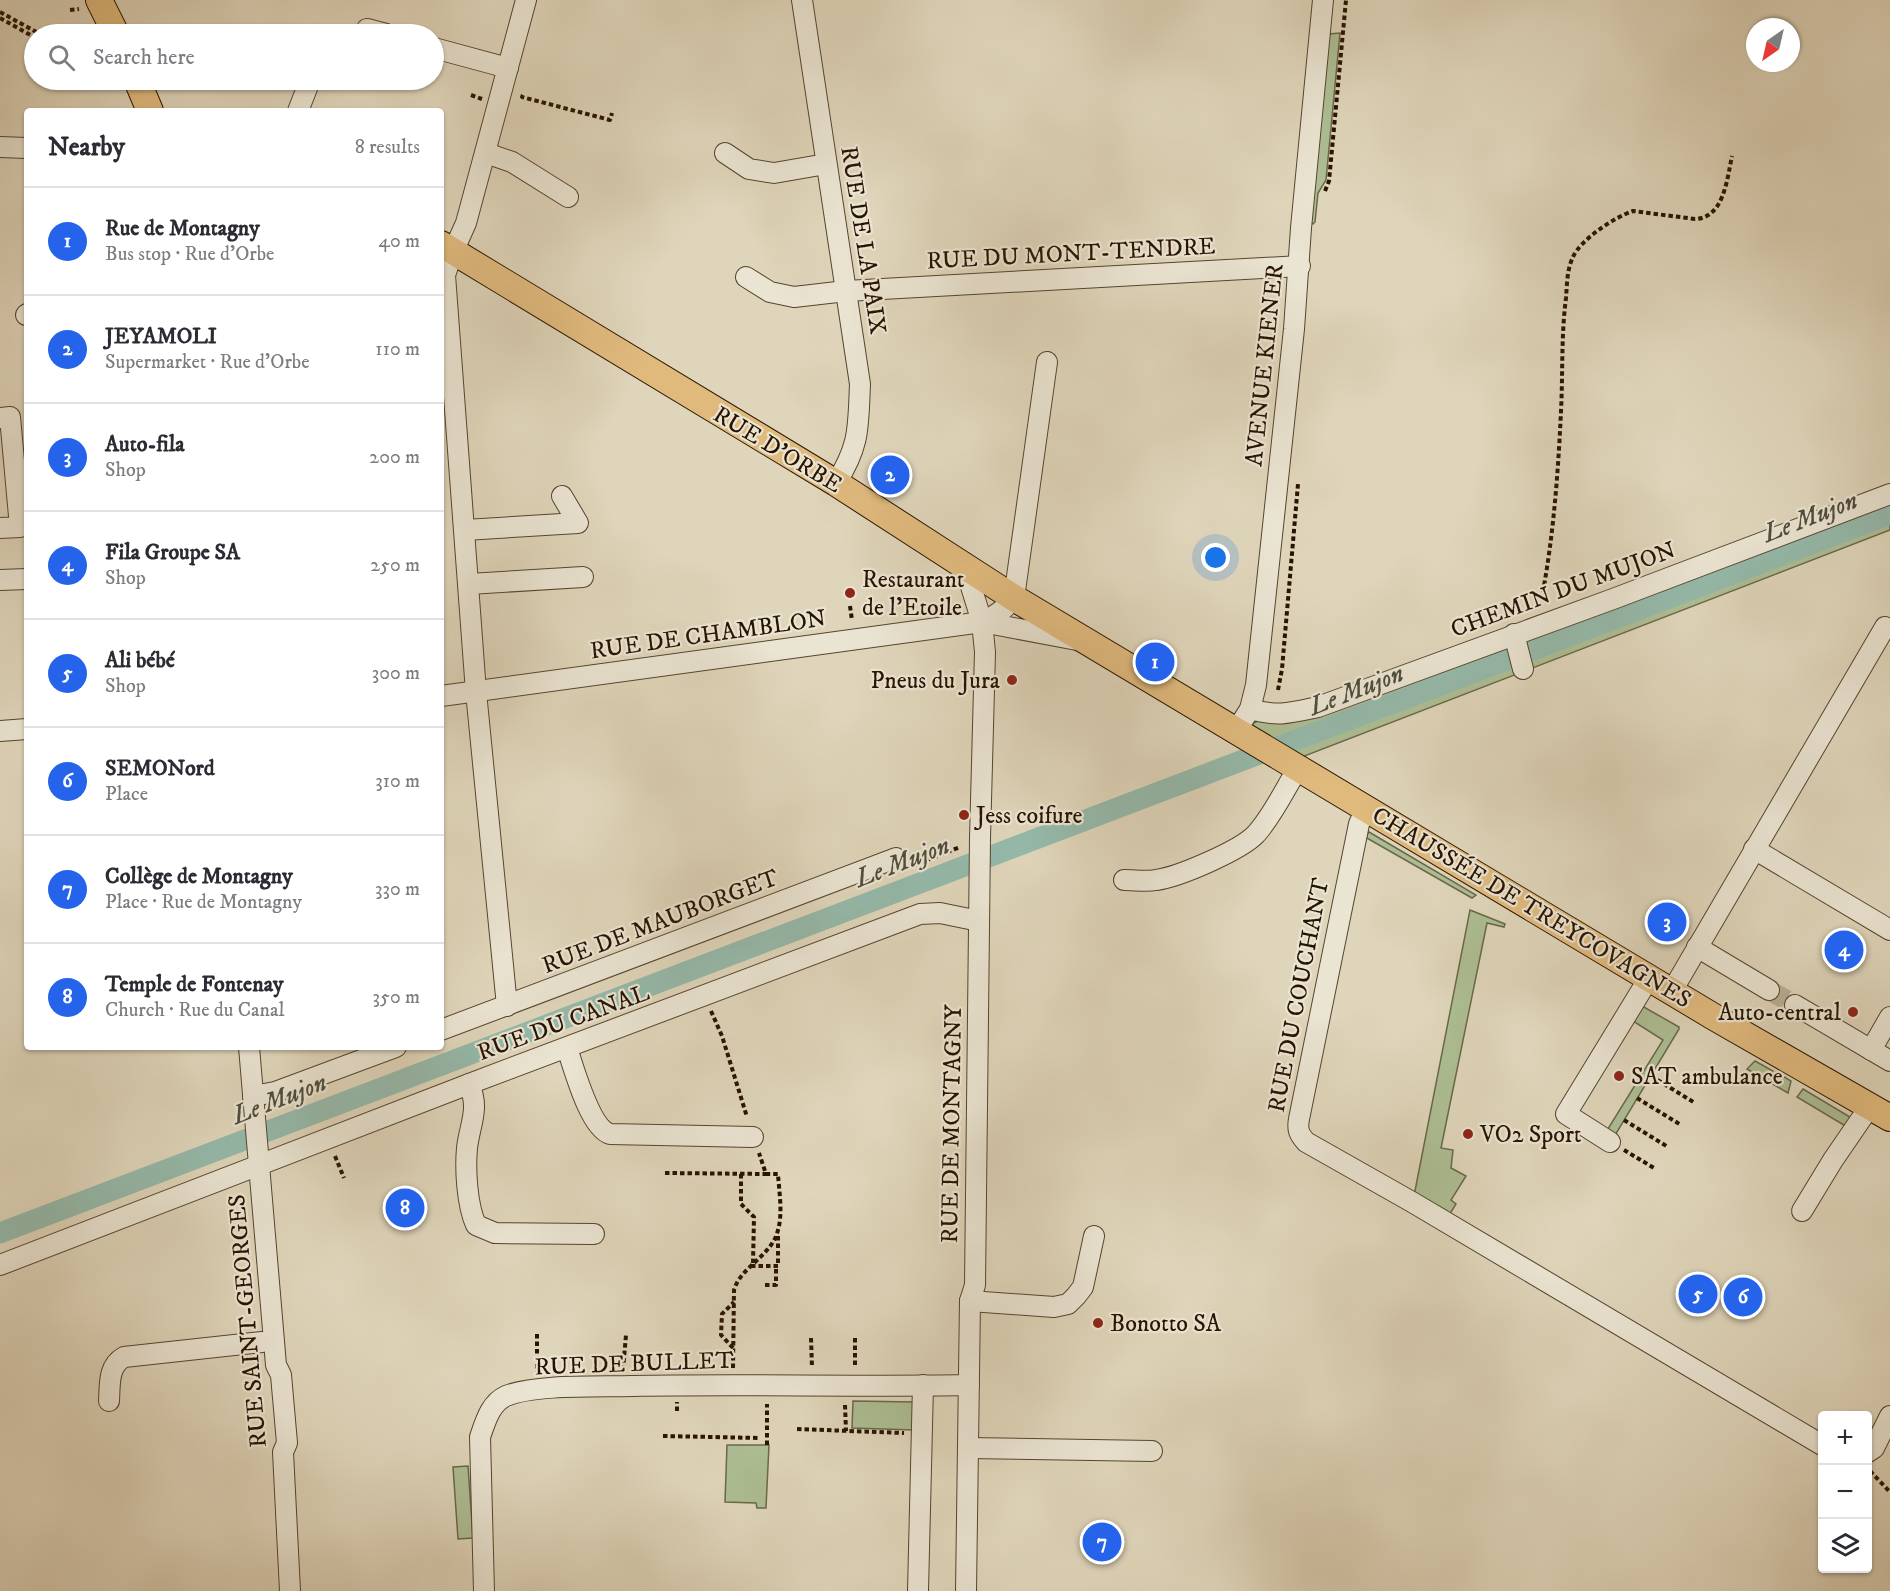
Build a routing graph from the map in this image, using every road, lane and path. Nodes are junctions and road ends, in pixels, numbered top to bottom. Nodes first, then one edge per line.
1 (99, 0) edge
2 (526, 0) edge
3 (802, 0) edge
4 (1323, 0) edge
5 (0, 12) edge
6 (0, 18) edge
7 (111, 24) edge
8 (24, 25) edge
9 (24, 31) edge
10 (444, 52) edge
11 (506, 76) junction
12 (141, 90) edge
13 (306, 90) edge
14 (471, 95) dead end
15 (484, 99) dead end
16 (149, 108) edge
17 (299, 108) edge
18 (612, 113) dead end
19 (0, 147) edge
20 (24, 148) edge
21 (486, 153) junction
22 (725, 153) dead end
23 (1732, 156) dead end
24 (826, 164) junction
25 (568, 197) dead end
26 (447, 248) edge
27 (1300, 266) junction
28 (746, 277) dead end
29 (846, 291) junction
30 (1047, 362) dead end
31 (446, 370) edge
32 (0, 418) edge
33 (836, 483) junction
34 (1890, 494) edge
35 (562, 496) dead end
36 (0, 528) edge
37 (465, 530) junction
38 (964, 564) junction
39 (583, 577) dead end
40 (24, 579) edge
41 (0, 580) edge
42 (469, 584) junction
43 (1014, 597) junction
44 (850, 606) dead end
45 (852, 621) dead end
46 (982, 622) junction
47 (1539, 625) junction
48 (1885, 627) dead end
49 (1514, 634) junction
50 (1092, 643) junction
51 (1523, 669) dead end
52 (476, 692) junction
53 (444, 696) edge
54 (1250, 709) junction
55 (24, 729) edge
56 (0, 731) edge
57 (1243, 735) junction
58 (1293, 765) junction
59 (1366, 808) junction
60 (973, 842) junction
61 (1754, 849) junction
62 (904, 862) joint
63 (1124, 880) dead end
64 (979, 921) junction
65 (1890, 930) edge
66 (1696, 947) junction
67 (1649, 978) junction
68 (1769, 990) tunnel mouth
69 (1672, 991) junction
70 (705, 996) junction
71 (1795, 1005) tunnel mouth
72 (507, 1006) junction
73 (1890, 1017) edge
74 (444, 1029) edge
75 (567, 1048) junction
76 (249, 1050) edge
77 (388, 1050) edge
78 (1871, 1050) junction
79 (1890, 1061) edge
80 (1651, 1076) dead end
81 (469, 1084) junction
82 (1637, 1098) dead end
83 (1695, 1103) dead end
84 (254, 1106) junction
85 (1880, 1112) edge
86 (1624, 1120) dead end
87 (1681, 1125) dead end
88 (753, 1137) junction
89 (1610, 1142) joint
90 (1668, 1147) dead end
91 (332, 1150) dead end
92 (259, 1158) junction
93 (1654, 1168) dead end
94 (665, 1173) dead end
95 (741, 1174) junction
96 (766, 1174) junction
97 (344, 1178) dead end
98 (1802, 1211) dead end
99 (778, 1231) junction
100 (594, 1234) dead end
101 (1094, 1236) dead end
102 (0, 1265) edge
103 (752, 1265) junction
104 (776, 1266) junction
105 (765, 1285) dead end
106 (970, 1301) junction
107 (734, 1302) junction
108 (537, 1334) dead end
109 (626, 1335) dead end
110 (811, 1338) dead end
111 (855, 1338) dead end
112 (262, 1342) dead end
113 (733, 1349) junction
114 (813, 1376) dead end
115 (855, 1376) dead end
116 (537, 1382) dead end
117 (733, 1384) junction
118 (923, 1385) junction
119 (969, 1385) junction
120 (621, 1387) junction
121 (767, 1397) dead end
122 (845, 1398) dead end
123 (109, 1401) dead end
124 (1890, 1416) edge
125 (797, 1429) dead end
126 (846, 1431) junction
127 (922, 1434) junction
128 (663, 1436) dead end
129 (760, 1438) dead end
130 (1818, 1443) edge
131 (767, 1445) dead end
132 (969, 1448) junction
133 (1872, 1449) edge
134 (1152, 1452) dead end
135 (1870, 1465) edge
136 (1890, 1492) edge
137 (290, 1591) edge
138 (484, 1591) edge
139 (918, 1591) edge
140 (966, 1591) edge

1 - 7 main road
2 - 11 street
3 - 24 street, RUE DE LA PAIX
4 - 27 street, AVENUE KIENER
5 - 8 path
6 - 9 path
10 - 11 street
11 - 18 path
11 - 21 street
12 - 16 main road
13 - 17 street
14 - 15 path
19 - 20 street
21 - 25 street
21 - 26 street
22 - 24 street
23 - 47 path
24 - 29 street, RUE DE LA PAIX
26 - 31 street
26 - 33 main road, RUE D'ORBE
27 - 29 street, RUE DU MONT-TENDRE
27 - 54 street, AVENUE KIENER
28 - 29 street, RUE DU MONT-TENDRE
29 - 33 street, RUE DE LA PAIX
30 - 43 street
31 - 37 street
32 - 36 street
33 - 38 main road, RUE D'ORBE
34 - 47 street, CHEMIN DU MUJON
35 - 37 street
37 - 42 street
38 - 43 main road, RUE D'ORBE
38 - 46 street
39 - 42 street
40 - 41 street
42 - 52 street
43 - 46 street, RUE DE CHAMBLON
43 - 50 main road, RUE D'ORBE
44 - 45 path
46 - 50 street, RUE DE CHAMBLON
46 - 52 street, RUE DE CHAMBLON
46 - 60 street, RUE DE MONTAGNY
47 - 49 street, CHEMIN DU MUJON
48 - 61 street
49 - 51 street
49 - 54 street, CHEMIN DU MUJON
50 - 57 main road, RUE D'ORBE
52 - 53 street, RUE DE CHAMBLON
52 - 72 street
54 - 57 street, AVENUE KIENER
55 - 56 street
57 - 58 main road, CHAUSSÉE DE TREYCOVAGNES
58 - 59 main road, CHAUSSÉE DE TREYCOVAGNES
58 - 63 street
59 - 67 main road, CHAUSSÉE DE TREYCOVAGNES
59 - 130 street, RUE DU COUCHANT
60 - 62 path
60 - 64 street, RUE DE MONTAGNY
61 - 65 street
61 - 66 street
62 - 72 street, RUE DE MAUBORGET
64 - 70 street, RUE DU CANAL
64 - 106 street, RUE DE MONTAGNY
66 - 68 street
66 - 69 street
67 - 69 main road, CHAUSSÉE DE TREYCOVAGNES
67 - 89 street
69 - 85 main road, CHAUSSÉE DE TREYCOVAGNES
70 - 75 street, RUE DU CANAL
70 - 88 path
71 - 78 street
72 - 74 street, RUE DE MAUBORGET
73 - 78 street
75 - 81 street, RUE DU CANAL
75 - 88 street
76 - 84 street, RUE SAINT-GEORGES
77 - 84 street
78 - 79 street
80 - 83 path
81 - 92 street, RUE DU CANAL
81 - 100 street
82 - 87 path
84 - 92 street, RUE SAINT-GEORGES
85 - 98 street
86 - 90 path
88 - 96 path
89 - 93 path
91 - 97 path
92 - 102 street, RUE DU CANAL
92 - 137 street, RUE SAINT-GEORGES
94 - 95 path
95 - 96 path
95 - 103 path
96 - 99 path
99 - 103 path
99 - 104 path
101 - 106 street
103 - 104 path
103 - 107 path
104 - 105 path
106 - 119 street, RUE DE MONTAGNY
107 - 113 path
107 - 113 path
108 - 116 path
109 - 120 path
110 - 114 path
111 - 115 path
112 - 123 street
113 - 117 path
117 - 118 street, RUE DE BULLET
117 - 120 street, RUE DE BULLET
118 - 119 street, RUE DE BULLET
118 - 127 street
119 - 132 street, RUE DE MONTAGNY
120 - 138 street, RUE DE BULLET
121 - 131 path
122 - 126 path
124 - 133 street
125 - 126 path
126 - 127 path
127 - 139 street
128 - 129 path
132 - 134 street
132 - 140 street, RUE DE MONTAGNY
135 - 136 path

